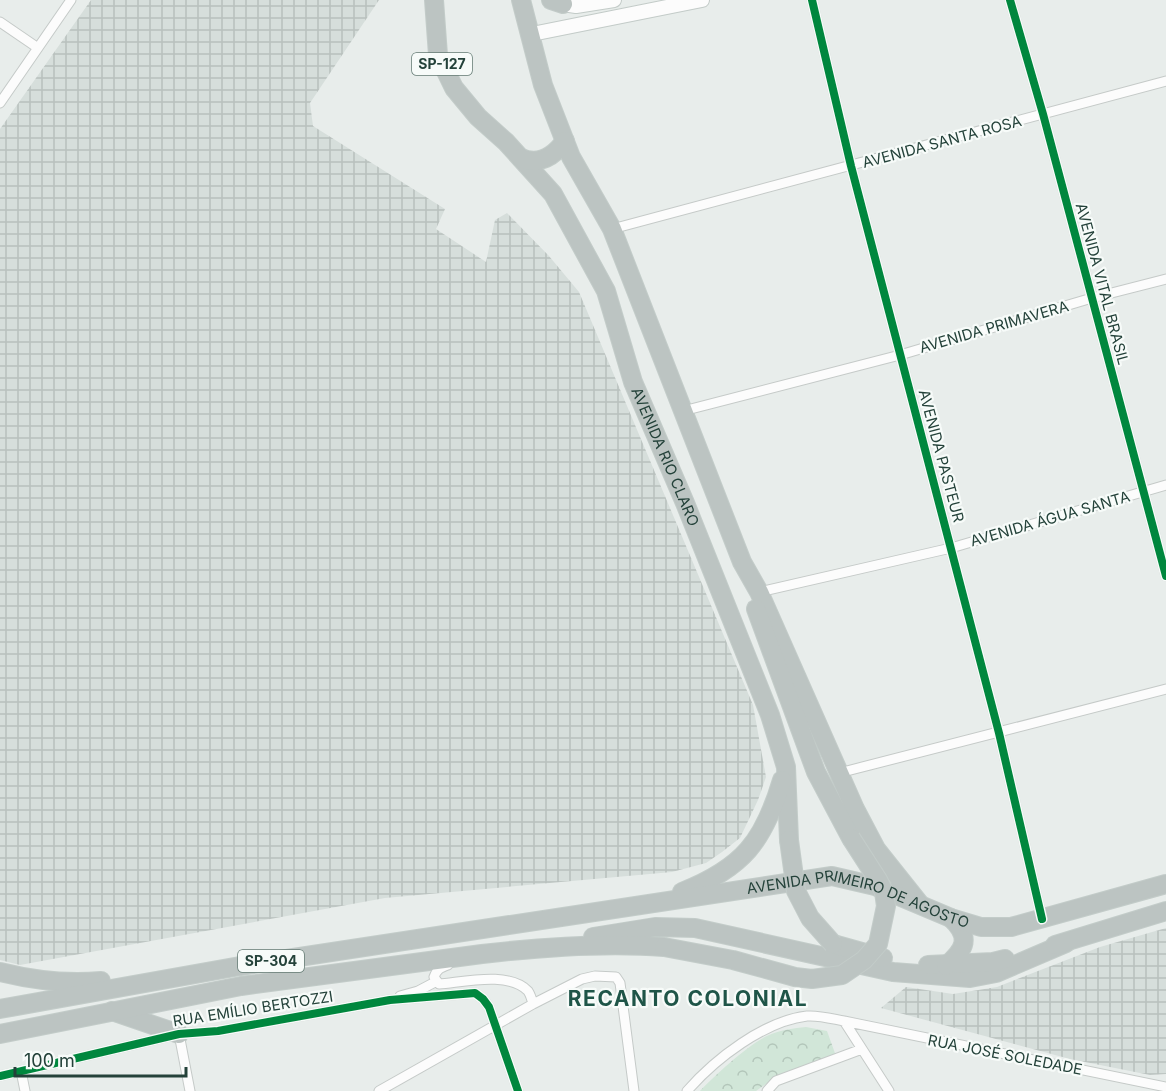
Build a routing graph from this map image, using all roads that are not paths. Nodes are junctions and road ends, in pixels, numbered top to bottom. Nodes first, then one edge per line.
1 (71, 0) edge
2 (434, 0) edge
3 (521, 0) edge
4 (614, 0) edge
5 (702, 0) edge
6 (812, 0) edge
7 (1010, 0) edge
8 (557, 1) edge
9 (0, 22) edge
10 (531, 34) junction
11 (38, 48) junction
12 (1166, 81) edge
13 (0, 103) edge
14 (1042, 114) junction
15 (565, 141) junction
16 (521, 158) junction
17 (851, 166) junction
18 (612, 229) junction
19 (1166, 279) edge
20 (1092, 298) junction
21 (900, 355) junction
22 (683, 411) junction
23 (1166, 485) edge
24 (1144, 491) junction
25 (951, 548) junction
26 (742, 562) junction
27 (1166, 576) edge
28 (759, 592) junction
29 (1166, 689) edge
30 (999, 733) junction
31 (786, 767) junction
32 (839, 773) junction
33 (1166, 884) edge
34 (656, 903) junction
35 (920, 905) junction
36 (1166, 911) edge
37 (951, 918) junction
38 (1042, 919) junction
39 (1066, 943) junction
40 (520, 950) junction
41 (482, 954) junction
42 (240, 966) junction
43 (946, 966) junction
44 (0, 972) edge
45 (494, 979) junction
46 (437, 981) junction
47 (483, 999) junction
48 (390, 1000) junction
49 (533, 1004) junction
50 (0, 1009) edge
51 (111, 1011) junction
52 (844, 1021) junction
53 (495, 1025) junction
54 (0, 1034) edge
55 (179, 1034) junction
56 (862, 1049) junction
57 (21, 1071) junction
58 (0, 1076) edge
59 (1166, 1087) edge
60 (385, 1089) edge
61 (25, 1091) edge
62 (190, 1091) edge
63 (518, 1091) edge
64 (634, 1091) edge
65 (687, 1091) edge
66 (767, 1091) edge
67 (889, 1091) edge

1 - 11 street
2 - 16 highway, AVENIDA RIO CLARO / SP-127
3 - 10 highway, AVENIDA RIO CLARO
4 - 8 main road
5 - 10 main road
6 - 17 street, AVENIDA PASTEUR
7 - 14 street, AVENIDA VITAL BRASIL
9 - 11 street
10 - 15 highway, AVENIDA RIO CLARO
11 - 13 street
12 - 14 street, AVENIDA SANTA ROSA
14 - 17 street, AVENIDA SANTA ROSA
14 - 20 street, AVENIDA VITAL BRASIL
15 - 16 highway
15 - 18 highway, AVENIDA RIO CLARO
16 - 31 highway, AVENIDA RIO CLARO
17 - 18 street, AVENIDA SANTA ROSA
17 - 21 street, AVENIDA PASTEUR
18 - 22 highway, AVENIDA RIO CLARO
19 - 20 street, AVENIDA PRIMAVERA
20 - 21 street, AVENIDA PRIMAVERA
20 - 24 street, AVENIDA VITAL BRASIL
21 - 22 street, AVENIDA PRIMAVERA
21 - 25 street, AVENIDA PASTEUR
22 - 26 highway, AVENIDA RIO CLARO
23 - 24 street, AVENIDA ÁGUA SANTA
24 - 25 street, AVENIDA ÁGUA SANTA
24 - 27 street, AVENIDA VITAL BRASIL
25 - 28 street, AVENIDA ÁGUA SANTA
25 - 30 street, AVENIDA PASTEUR
26 - 28 highway, AVENIDA RIO CLARO
26 - 40 highway, bridge
28 - 32 highway, AVENIDA RIO CLARO
29 - 30 street
30 - 32 street
30 - 38 street, AVENIDA PASTEUR
31 - 34 highway
31 - 43 highway, AVENIDA RIO CLARO, bridge
32 - 35 highway, AVENIDA RIO CLARO
33 - 38 highway, AVENIDA PRIMEIRO DE AGOSTO
34 - 35 highway, AVENIDA PRIMEIRO DE AGOSTO
34 - 42 highway, AVENIDA PRIMEIRO DE AGOSTO / SP-304
35 - 37 highway, AVENIDA PRIMEIRO DE AGOSTO
36 - 39 highway
37 - 38 highway, AVENIDA PRIMEIRO DE AGOSTO
37 - 43 highway
39 - 40 highway
39 - 43 highway
40 - 41 highway, SP-304
41 - 46 street
41 - 51 highway, SP-304
42 - 44 highway
42 - 50 highway, SP-304
45 - 46 street
45 - 47 street
45 - 49 street
46 - 48 street
47 - 48 street, RUA EMÍLIO BERTOZZI
47 - 53 street
48 - 55 street, RUA EMÍLIO BERTOZZI
49 - 53 street
49 - 64 street
51 - 54 highway, SP-304
51 - 55 highway
52 - 56 street
52 - 59 street, RUA JOSÉ SOLEDADE
52 - 65 street, RUA JOSÉ SOLEDADE
53 - 60 street
53 - 63 street
55 - 57 street, RUA EMÍLIO BERTOZZI
55 - 62 street
56 - 66 street
56 - 67 street
57 - 58 street, RUA EMÍLIO BERTOZZI
57 - 61 street

